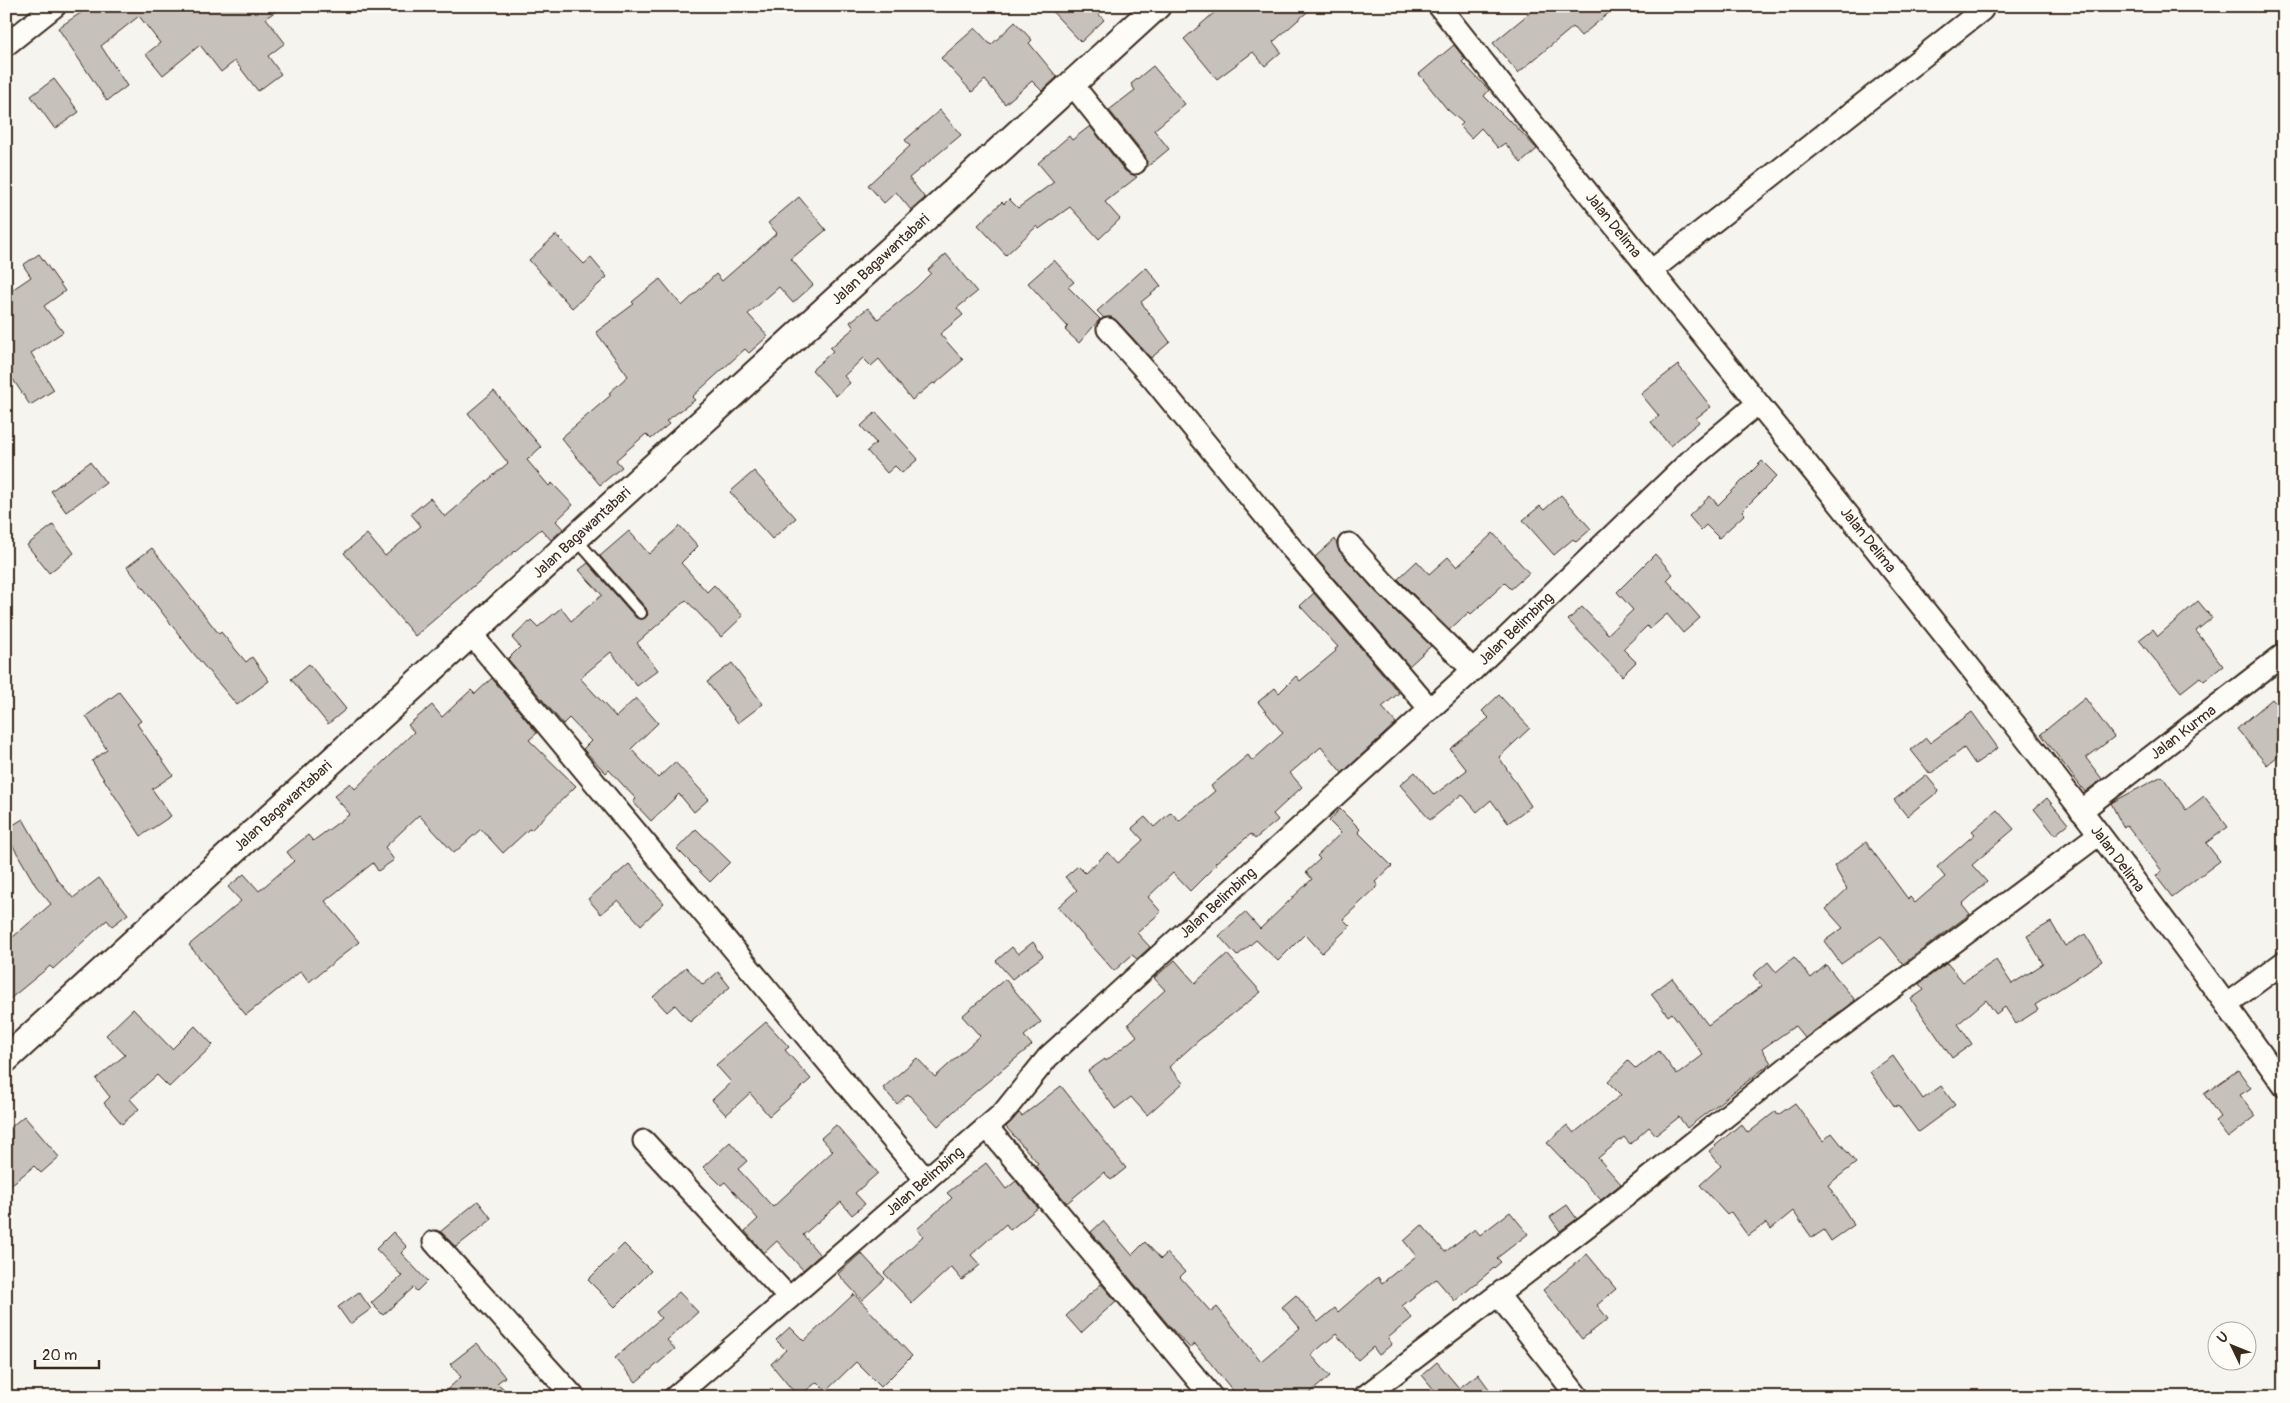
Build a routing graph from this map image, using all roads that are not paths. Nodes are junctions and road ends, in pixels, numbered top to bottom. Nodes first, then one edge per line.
1 (55, 6) edge
2 (1157, 6) edge
3 (1439, 6) edge
4 (1982, 10) dead end
5 (6, 45) edge
6 (1072, 84) junction
7 (1135, 163) dead end
8 (1651, 271) junction
9 (1108, 330) dead end
10 (1757, 404) junction
11 (575, 538) junction
12 (1349, 544) dead end
13 (641, 613) dead end
14 (471, 634) junction
15 (2284, 654) edge
16 (1473, 670) junction
17 (1430, 710) junction
18 (2081, 811) junction
19 (2098, 835) junction
20 (2284, 962) edge
21 (2226, 1004) junction
22 (6, 1058) edge
23 (2284, 1086) edge
24 (987, 1127) junction
25 (644, 1141) dead end
26 (926, 1180) junction
27 (434, 1242) dead end
28 (1498, 1295) junction
29 (789, 1298) junction
30 (574, 1397) edge
31 (675, 1397) edge
32 (1212, 1397) edge
33 (1364, 1397) edge
34 (1578, 1397) edge

1 - 5 street
2 - 6 street, Jalan Bagawantabari
3 - 8 street, Jalan Delima
4 - 8 street
6 - 7 street
6 - 11 street, Jalan Bagawantabari
8 - 10 street, Jalan Delima
9 - 17 street
10 - 16 street, Jalan Belimbing
10 - 18 street, Jalan Delima
11 - 13 lane
11 - 14 street, Jalan Bagawantabari
12 - 16 street
14 - 22 street, Jalan Bagawantabari
14 - 26 street
15 - 18 street, Jalan Kurma
16 - 17 street, Jalan Belimbing
17 - 24 street, Jalan Belimbing
18 - 19 street, Jalan Delima
19 - 21 street, Jalan Delima
19 - 28 street
20 - 21 street
21 - 23 street, Jalan Delima
24 - 26 street, Jalan Belimbing
24 - 32 street
25 - 29 street
26 - 29 street, Jalan Belimbing
27 - 30 street
28 - 33 street
28 - 34 street
29 - 31 street, Jalan Belimbing

